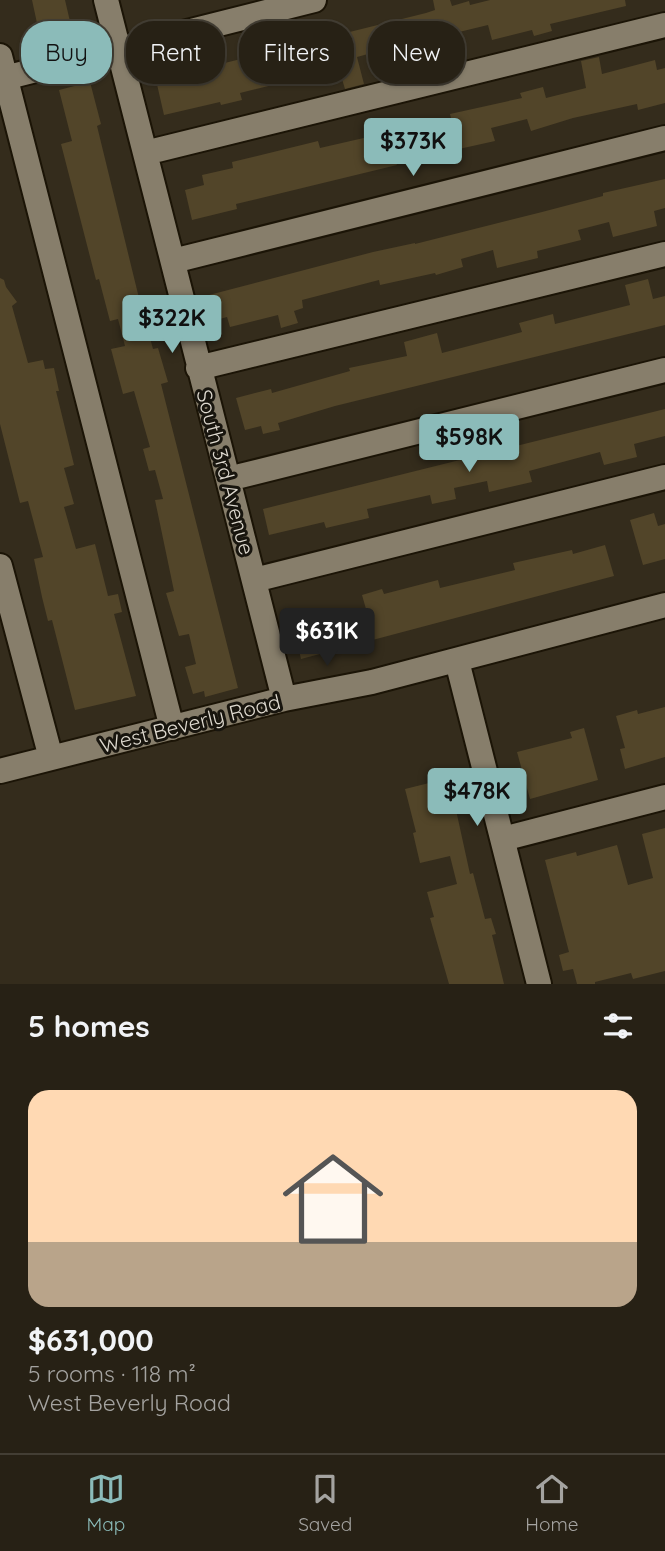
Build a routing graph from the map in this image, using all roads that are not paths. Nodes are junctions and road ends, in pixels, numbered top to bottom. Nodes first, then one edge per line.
1 (106, 0) edge
2 (314, 0) edge
3 (665, 25) edge
4 (119, 49) junction
5 (2, 71) edge
6 (665, 138) edge
7 (145, 153) junction
8 (665, 254) edge
9 (173, 261) junction
10 (198, 368) junction
11 (665, 370) edge
12 (665, 477) edge
13 (228, 479) junction
14 (0, 566) edge
15 (254, 580) junction
16 (665, 605) edge
17 (457, 661) junction
18 (284, 699) junction
19 (172, 728) junction
20 (51, 758) junction
21 (0, 771) edge
22 (665, 797) edge
23 (503, 839) junction
24 (539, 984) edge

1 - 4 street, South 3rd Avenue
2 - 4 street
3 - 7 street
4 - 5 street
4 - 7 street, South 3rd Avenue
5 - 19 street
6 - 9 street
7 - 9 street, South 3rd Avenue
8 - 10 street
9 - 10 street, South 3rd Avenue
10 - 13 street, South 3rd Avenue
11 - 13 street
12 - 15 street
13 - 15 street, South 3rd Avenue
14 - 20 street
15 - 18 street, South 3rd Avenue
16 - 17 street, West Beverly Road
17 - 18 street, West Beverly Road
17 - 23 street
18 - 19 street, West Beverly Road
19 - 20 street, West Beverly Road
20 - 21 street, West Beverly Road
22 - 23 street
23 - 24 street

